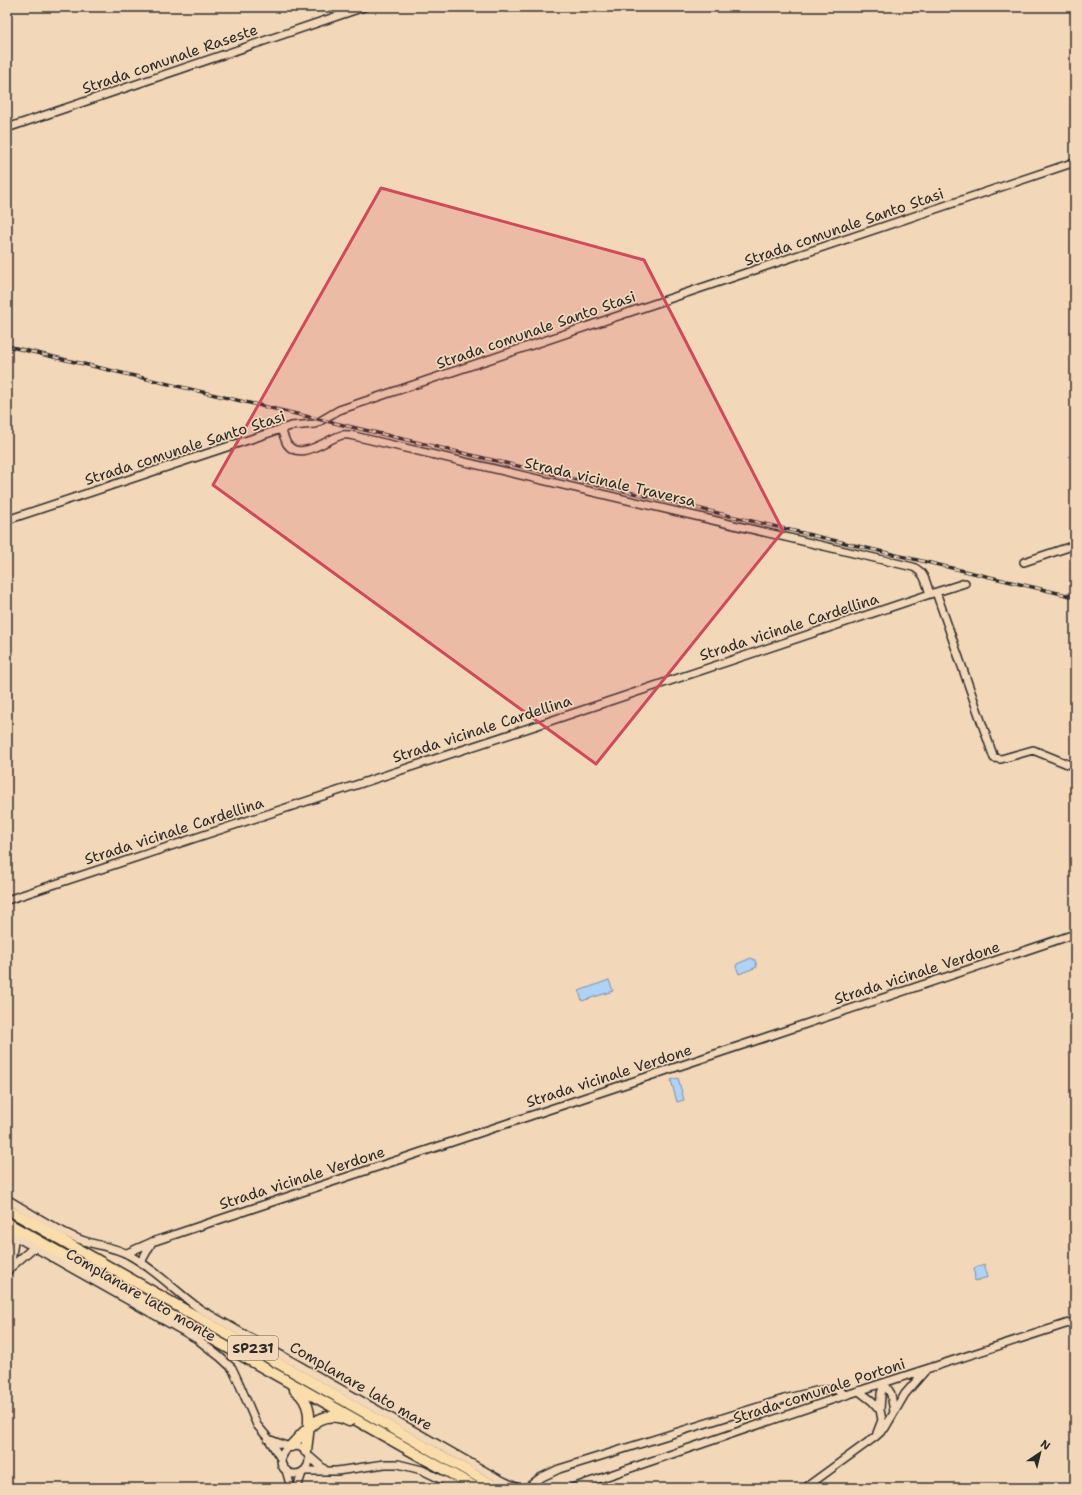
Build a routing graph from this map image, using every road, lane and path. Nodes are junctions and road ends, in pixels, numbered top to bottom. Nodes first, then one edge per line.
1 (364, 7) edge
2 (7, 128) edge
3 (1075, 162) edge
4 (281, 429) junction
5 (7, 520) edge
6 (1075, 545) edge
7 (1024, 562) dead end
8 (965, 583) dead end
9 (933, 593) junction
10 (1075, 767) edge
11 (7, 900) edge
12 (1075, 934) edge
13 (7, 1200) edge
14 (7, 1209) edge
15 (7, 1224) edge
16 (7, 1232) edge
17 (15, 1236) junction
18 (152, 1242) junction
19 (34, 1247) junction
20 (127, 1254) junction
21 (142, 1262) junction
22 (8, 1270) edge
23 (1075, 1321) edge
24 (235, 1351) junction
25 (925, 1370) junction
26 (884, 1383) junction
27 (859, 1391) junction
28 (846, 1395) junction
29 (880, 1410) junction
30 (894, 1412) junction
31 (308, 1428) junction
32 (875, 1437) junction
33 (268, 1438) junction
34 (290, 1446) junction
35 (408, 1449) junction
36 (308, 1454) junction
37 (281, 1459) junction
38 (286, 1470) junction
39 (325, 1470) junction
40 (303, 1472) junction
41 (291, 1488) edge
42 (297, 1488) edge
43 (459, 1488) edge
44 (477, 1488) edge
45 (498, 1488) edge
46 (518, 1488) edge
47 (527, 1488) edge
48 (572, 1488) edge
49 (805, 1488) edge

1 - 2 street, Strada comunale Raseste
3 - 4 street, Strada comunale Santo Stasi
4 - 5 street, Strada comunale Santo Stasi
4 - 9 street, Strada vicinale Traversa
6 - 7 street
8 - 9 street, Strada vicinale Cardellina
9 - 10 street, Strada vicinale Traversa
9 - 11 street, Strada vicinale Cardellina
12 - 18 street, Strada vicinale Verdone
13 - 20 street, Complanare lato mare
14 - 45 highway, SP231
15 - 24 highway, SP231
16 - 17 street, Complanare lato monte
17 - 19 street, Complanare lato monte
17 - 22 street
18 - 20 street, Strada vicinale Verdone
18 - 21 street
19 - 22 street
19 - 33 street, Complanare lato monte
20 - 21 street, Complanare lato mare
21 - 46 street, Complanare lato mare
23 - 25 street, Strada comunale Portoni
24 - 31 highway
24 - 35 highway, SP231
25 - 26 street, Strada comunale Portoni
25 - 30 street
26 - 27 street, Strada comunale Portoni
26 - 29 street
26 - 30 street
27 - 28 street, Strada comunale Portoni
27 - 29 street
28 - 47 street
28 - 48 street, Strada comunale Portoni
29 - 32 street
30 - 32 street
31 - 34 highway
31 - 35 highway
31 - 36 highway
32 - 49 street
33 - 34 street, Complanare lato monte
33 - 37 street, Complanare lato monte
34 - 36 street
34 - 37 street
35 - 44 highway, SP231
36 - 39 street
36 - 40 street
37 - 38 street
38 - 40 street
38 - 41 street
39 - 40 street
39 - 43 street
40 - 42 street

